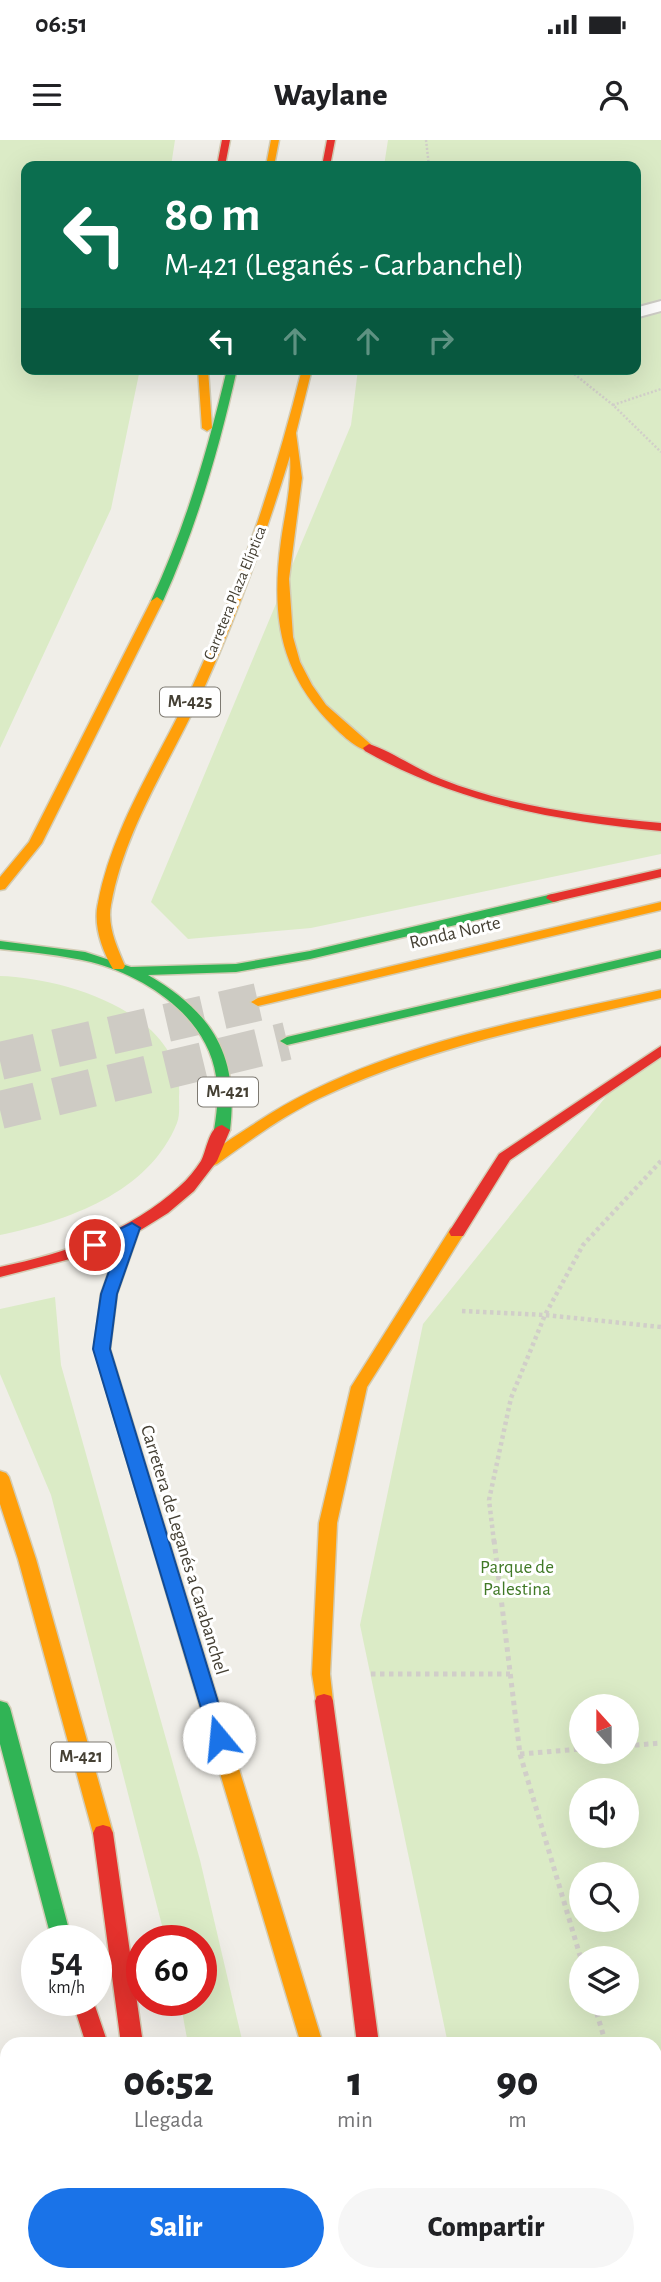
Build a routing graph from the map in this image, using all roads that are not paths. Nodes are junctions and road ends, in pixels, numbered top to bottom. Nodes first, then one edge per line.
1 (226, 140) edge
2 (275, 140) edge
3 (331, 140) edge
4 (222, 161) edge
5 (271, 161) edge
6 (327, 161) edge
7 (661, 306) edge
8 (641, 311) edge
9 (203, 375) edge
10 (231, 375) edge
11 (306, 375) edge
12 (293, 435) junction
13 (210, 465) junction
14 (661, 827) edge
15 (661, 873) edge
16 (0, 886) edge
17 (661, 906) edge
18 (0, 945) edge
19 (661, 954) edge
20 (124, 969) junction
21 (661, 995) edge
22 (258, 1002) tunnel mouth
23 (287, 1041) tunnel mouth
24 (661, 1050) edge
25 (210, 1162) junction
26 (132, 1228) junction
27 (0, 1272) edge
28 (0, 1477) edge
29 (0, 1708) edge
30 (58, 1925) edge
31 (87, 2016) edge
32 (95, 2037) edge
33 (131, 2037) edge
34 (310, 2037) edge
35 (367, 2037) edge

1 - 4 main road
2 - 5 main road
3 - 6 main road
7 - 8 lane
9 - 13 main road
10 - 13 main road
11 - 12 main road, Carretera Plaza Elíptica / M-425
12 - 14 main road
12 - 20 main road, Carretera Plaza Elíptica / M-425
13 - 16 main road
15 - 20 main road
17 - 22 main road, Ronda Norte
18 - 20 main road, M-421
19 - 23 main road
20 - 25 main road, M-421
21 - 25 main road
24 - 35 main road
25 - 26 main road, M-421
26 - 27 main road, M-421
26 - 34 main road, Carretera de Leganés a Carabanchel
28 - 33 main road, M-421
29 - 30 main road
31 - 32 main road

